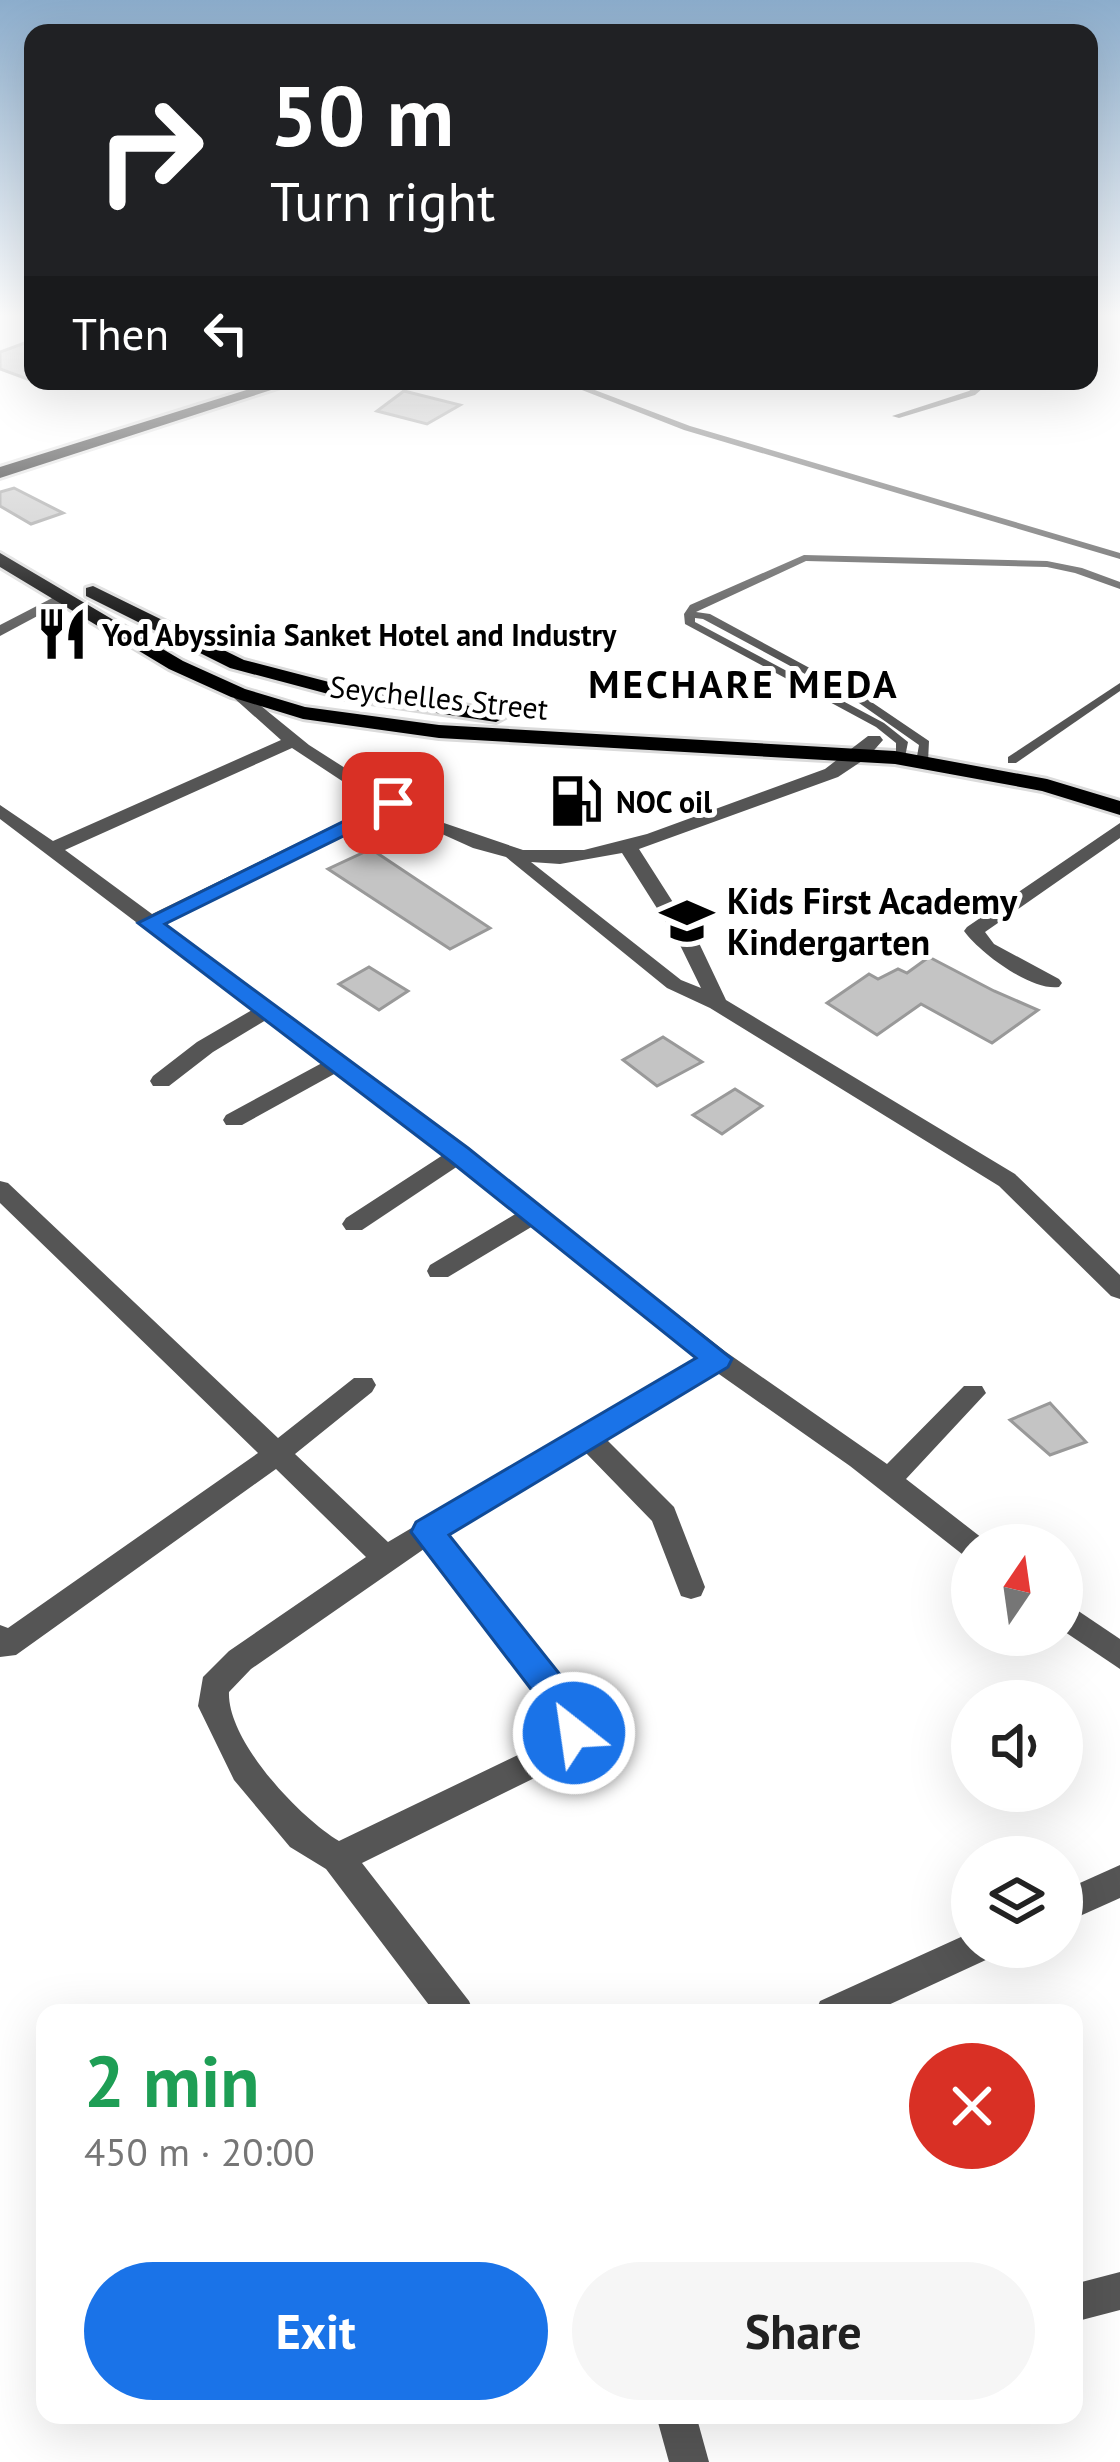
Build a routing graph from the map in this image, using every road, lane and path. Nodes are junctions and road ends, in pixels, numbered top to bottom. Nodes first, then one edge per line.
1 (104, 428) edge
2 (143, 428) edge
3 (687, 428) edge
4 (0, 461) edge
5 (0, 473) edge
6 (998, 523) junction
7 (0, 540) edge
8 (1120, 556) edge
9 (0, 559) edge
10 (1010, 562) junction
11 (1120, 586) edge
12 (65, 597) junction
13 (689, 614) junction
14 (0, 631) edge
15 (1120, 686) edge
16 (240, 694) junction
17 (291, 742) junction
18 (868, 747) junction
19 (912, 752) junction
20 (1012, 760) junction
21 (1120, 789) edge
22 (393, 803) junction
23 (1120, 808) edge
24 (0, 810) edge
25 (1120, 829) edge
26 (628, 846) junction
27 (53, 848) junction
28 (515, 858) junction
29 (149, 923) junction
30 (1052, 983) dead end
31 (717, 1003) junction
32 (266, 1011) junction
33 (336, 1064) junction
34 (161, 1081) dead end
35 (234, 1120) dead end
36 (459, 1155) junction
37 (0, 1189) edge
38 (534, 1214) junction
39 (353, 1224) dead end
40 (439, 1271) dead end
41 (1120, 1290) edge
42 (717, 1359) junction
43 (363, 1385) dead end
44 (973, 1393) dead end
45 (587, 1437) junction
46 (277, 1454) junction
47 (889, 1480) junction
48 (951, 1529) edge
49 (427, 1532) junction
50 (386, 1558) junction
51 (691, 1587) dead end
52 (1083, 1629) edge
53 (0, 1638) edge
54 (1120, 1656) edge
55 (338, 1858) junction
56 (1120, 1881) edge
57 (1083, 1898) edge
58 (951, 1958) edge
59 (450, 2004) edge
60 (852, 2004) edge
61 (1120, 2291) edge
62 (1083, 2301) edge
63 (678, 2424) edge
64 (689, 2462) edge

1 - 4 main road
2 - 5 main road
3 - 6 lane
6 - 8 lane
6 - 10 lane
7 - 18 main road, Seychelles Street
9 - 12 main road, Seychelles Street
10 - 11 lane
10 - 13 lane
12 - 14 street
12 - 16 main road, Seychelles Street
13 - 19 lane
13 - 19 lane
15 - 20 lane
16 - 17 street
16 - 18 main road, Seychelles Street
17 - 22 street
17 - 27 street
18 - 19 main road, Seychelles Street
18 - 26 street
19 - 20 main road, Seychelles Street
19 - 23 main road, Seychelles Street
20 - 21 main road, Seychelles Street
22 - 28 street
22 - 29 street
24 - 27 street
25 - 30 street
26 - 28 street
26 - 31 street
27 - 29 street
28 - 31 street
29 - 32 street
31 - 41 street
32 - 33 street
32 - 34 street
33 - 35 street
33 - 36 street
36 - 38 street
36 - 39 street
37 - 46 street
38 - 40 street
38 - 42 street
42 - 45 street
42 - 47 street
43 - 46 street
44 - 47 street
45 - 49 street
45 - 51 street
46 - 50 street
46 - 53 street
47 - 48 street
49 - 50 street
49 - 55 street
50 - 55 street
52 - 54 street
55 - 59 street
56 - 57 street
58 - 60 street
61 - 62 street
63 - 64 street

